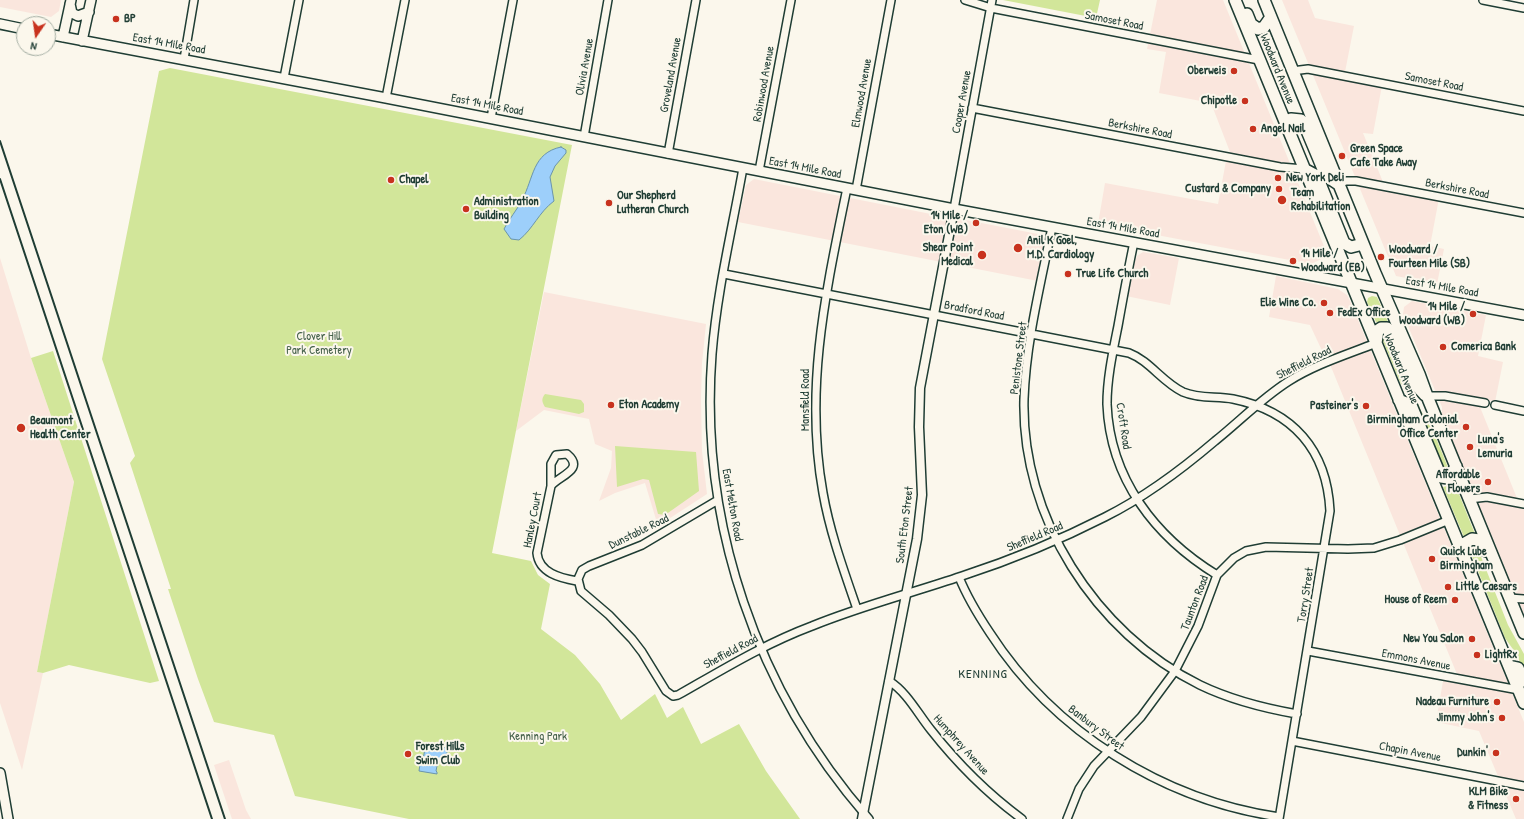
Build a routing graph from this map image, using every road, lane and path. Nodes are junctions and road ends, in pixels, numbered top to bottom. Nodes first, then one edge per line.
1 (91, 0) edge
2 (194, 0) edge
3 (299, 0) edge
4 (405, 0) edge
5 (513, 0) edge
6 (608, 0) edge
7 (696, 0) edge
8 (791, 0) edge
9 (891, 0) edge
10 (965, 0) edge
11 (992, 0) edge
12 (1235, 0) edge
13 (1242, 0) edge
14 (1264, 0) edge
15 (1483, 0) edge
16 (70, 2) edge
17 (991, 8) junction
18 (1524, 8) edge
19 (89, 12) junction
20 (1271, 17) junction
21 (0, 24) edge
22 (16, 27) edge
23 (56, 36) edge
24 (63, 37) junction
25 (82, 41) junction
26 (184, 59) junction
27 (1259, 60) junction
28 (1292, 71) junction
29 (284, 78) junction
30 (386, 98) junction
31 (972, 108) junction
32 (1524, 111) edge
33 (491, 118) junction
34 (1287, 127) junction
35 (584, 137) junction
36 (668, 154) junction
37 (743, 168) junction
38 (1304, 169) junction
39 (759, 171) junction
40 (1338, 184) junction
41 (851, 189) junction
42 (954, 209) junction
43 (1524, 213) edge
44 (1052, 227) junction
45 (1134, 242) junction
46 (1363, 244) junction
47 (724, 274) junction
48 (1351, 283) junction
49 (1382, 289) junction
50 (826, 294) junction
51 (933, 315) junction
52 (1524, 315) edge
53 (1032, 334) junction
54 (1376, 343) junction
55 (1113, 349) junction
56 (1427, 396) junction
57 (1399, 400) junction
58 (1485, 403) dead end
59 (1495, 405) dead end
60 (1256, 406) junction
61 (1524, 411) edge
62 (1456, 466) junction
63 (551, 486) junction
64 (1136, 499) junction
65 (1469, 499) junction
66 (718, 500) junction
67 (1524, 504) edge
68 (1448, 520) junction
69 (1057, 540) junction
70 (1324, 549) junction
71 (1462, 552) junction
72 (1217, 575) junction
73 (959, 577) junction
74 (578, 584) junction
75 (907, 593) junction
76 (1509, 598) junction
77 (1524, 599) edge
78 (857, 610) junction
79 (1524, 633) edge
80 (760, 648) junction
81 (1308, 651) junction
82 (1175, 671) junction
83 (889, 681) junction
84 (1521, 686) edge
85 (1524, 703) edge
86 (1297, 714) junction
87 (1292, 741) junction
88 (1107, 752) junction
89 (0, 774) edge
90 (1524, 786) edge
91 (862, 816) edge
92 (1279, 818) edge
93 (8, 819) edge
94 (869, 819) edge
95 (1022, 819) edge
96 (1067, 819) edge

1 - 19 main road
2 - 26 street
3 - 29 street
4 - 30 street
5 - 33 street
6 - 35 street, Olivia Avenue
7 - 36 street, Groveland Avenue
8 - 39 street, Robinwood Avenue
9 - 41 street, Elmwood Avenue
10 - 17 street, Samoset Road
11 - 17 street, Cooper Avenue
12 - 27 main road, Woodward Avenue
13 - 20 main road
14 - 20 main road, Woodward Avenue
15 - 18 street
16 - 19 main road
16 - 24 main road
17 - 27 street, Samoset Road
17 - 31 street, Cooper Avenue
19 - 25 main road
20 - 28 main road, Woodward Avenue
21 - 22 main road
23 - 24 main road, East 14 Mile Road
24 - 25 main road, East 14 Mile Road
25 - 26 main road, East 14 Mile Road
26 - 29 main road, East 14 Mile Road
27 - 34 main road, Woodward Avenue
28 - 32 street, Samoset Road
28 - 40 main road, Woodward Avenue
29 - 30 main road, East 14 Mile Road
30 - 33 main road, East 14 Mile Road
31 - 38 street, Berkshire Road
31 - 42 street, Cooper Avenue
33 - 35 main road, East 14 Mile Road
34 - 38 main road, Woodward Avenue
34 - 40 main road
35 - 36 main road, East 14 Mile Road
36 - 37 main road, East 14 Mile Road
37 - 39 main road, East 14 Mile Road
37 - 47 street, East Melton Road
38 - 46 main road
38 - 48 main road, Woodward Avenue
39 - 41 main road, East 14 Mile Road
40 - 43 street, Berkshire Road
40 - 46 main road, Woodward Avenue
41 - 42 main road, East 14 Mile Road
41 - 50 street, Mansfield Road
42 - 44 main road, East 14 Mile Road
42 - 51 street, South Eton Street
44 - 45 main road, East 14 Mile Road
44 - 53 street, Penistone Street
45 - 48 main road, East 14 Mile Road
45 - 55 street, Croft Road
46 - 49 main road, Woodward Avenue
47 - 50 street, Bradford Road
47 - 66 street, East Melton Road
48 - 49 main road, East 14 Mile Road
48 - 54 main road, Woodward Avenue
49 - 52 main road, East 14 Mile Road
49 - 56 main road, Woodward Avenue
50 - 51 street, Bradford Road
50 - 78 street, Mansfield Road
51 - 53 street, Bradford Road
51 - 75 street, South Eton Street
53 - 55 street, Bradford Road
53 - 69 street, Penistone Street
54 - 56 main road
54 - 57 main road, Woodward Avenue
54 - 60 street, Sheffield Road
55 - 60 street, Bradford Road
55 - 64 street, Croft Road
56 - 58 street
56 - 62 main road, Woodward Avenue
57 - 62 main road
57 - 68 main road, Woodward Avenue
59 - 61 street
60 - 64 street, Sheffield Road
60 - 70 street, Torry Street
62 - 65 main road, Woodward Avenue
63 - 63 street, Hanley Court
63 - 74 street, Hanley Court
64 - 69 street, Sheffield Road
64 - 72 street, Croft Road
65 - 67 street
65 - 76 main road, Woodward Avenue
66 - 74 street, Dunstable Road
66 - 80 street, East Melton Road
68 - 70 street, Taunton Road
68 - 71 main road, Woodward Avenue
69 - 73 street, Sheffield Road
69 - 82 street, Penistone Street
70 - 72 street, Taunton Road
70 - 81 street, Torry Street
71 - 76 main road
71 - 84 main road, Woodward Avenue
72 - 82 street, Taunton Road
73 - 75 street, Sheffield Road
73 - 88 street, Banbury Street
74 - 80 street, Sheffield Road
75 - 78 street, Sheffield Road
75 - 83 street, South Eton Street
76 - 77 street
76 - 79 main road, Woodward Avenue
78 - 80 street, Sheffield Road
80 - 91 street, East Melton Road
81 - 84 street, Emmons Avenue
81 - 86 street, Torry Street
82 - 86 street, Penistone Street
82 - 88 street, Taunton Road
83 - 91 street, South Eton Street
83 - 95 street, Humphrey Avenue
84 - 85 main road
86 - 87 street, Torry Street
87 - 90 street, Chapin Avenue
87 - 92 street, Torry Street
88 - 92 street, Banbury Street
88 - 96 street, Taunton Road
89 - 93 main road
91 - 94 street, East Melton Road

